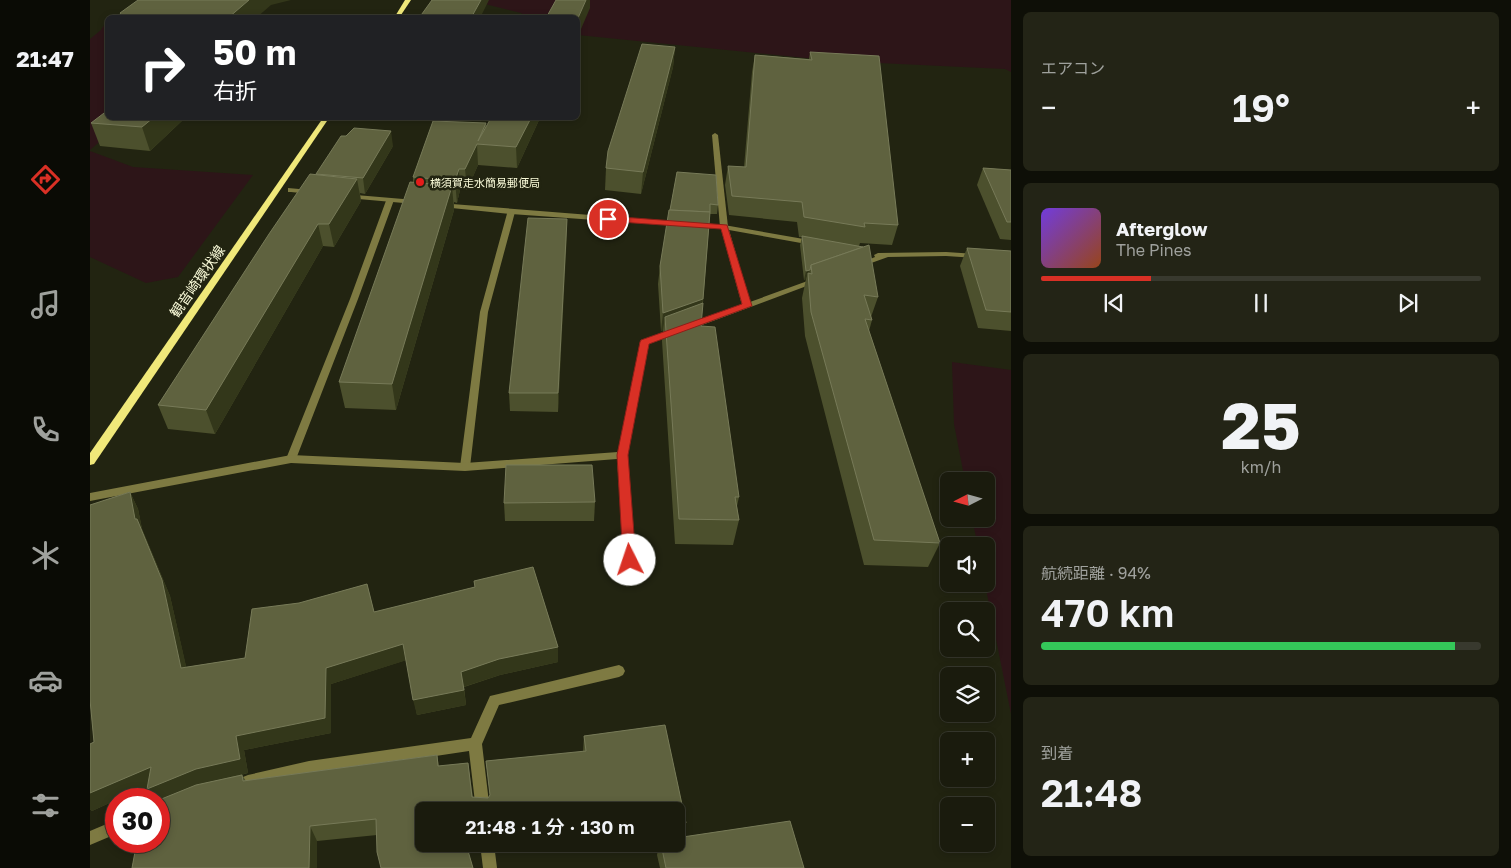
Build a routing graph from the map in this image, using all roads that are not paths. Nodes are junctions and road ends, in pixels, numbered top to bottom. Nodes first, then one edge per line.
1 (408, 0) edge
2 (398, 15) edge
3 (325, 120) edge
4 (715, 135) dead end
5 (291, 190) dead end
6 (321, 193) edge
7 (341, 195) edge
8 (390, 200) junction
9 (427, 203) edge
10 (436, 204) edge
11 (511, 212) junction
12 (724, 227) junction
13 (819, 244) edge
14 (866, 253) edge
15 (885, 256) junction
16 (983, 257) edge
17 (848, 269) edge
18 (830, 276) edge
19 (747, 306) junction
20 (622, 455) junction
21 (291, 459) junction
22 (90, 461) edge
23 (465, 467) junction
24 (90, 497) edge
25 (630, 560) dead end
26 (619, 671) dead end
27 (475, 744) junction
28 (234, 785) edge
29 (482, 802) edge
30 (105, 832) edge
31 (90, 838) edge
32 (488, 852) edge
33 (490, 868) edge

1 - 2 main road
3 - 22 main road, 観音崎環状線
4 - 12 street
5 - 6 street
7 - 8 street
8 - 9 street
8 - 21 street
10 - 11 street
11 - 12 street
11 - 23 street
12 - 13 street
12 - 19 street
14 - 15 street
15 - 16 street
15 - 17 street
18 - 19 street
19 - 20 street
20 - 23 street
20 - 25 street
21 - 23 street
21 - 24 street
26 - 27 street
27 - 28 street
27 - 29 street
30 - 31 street
32 - 33 street

